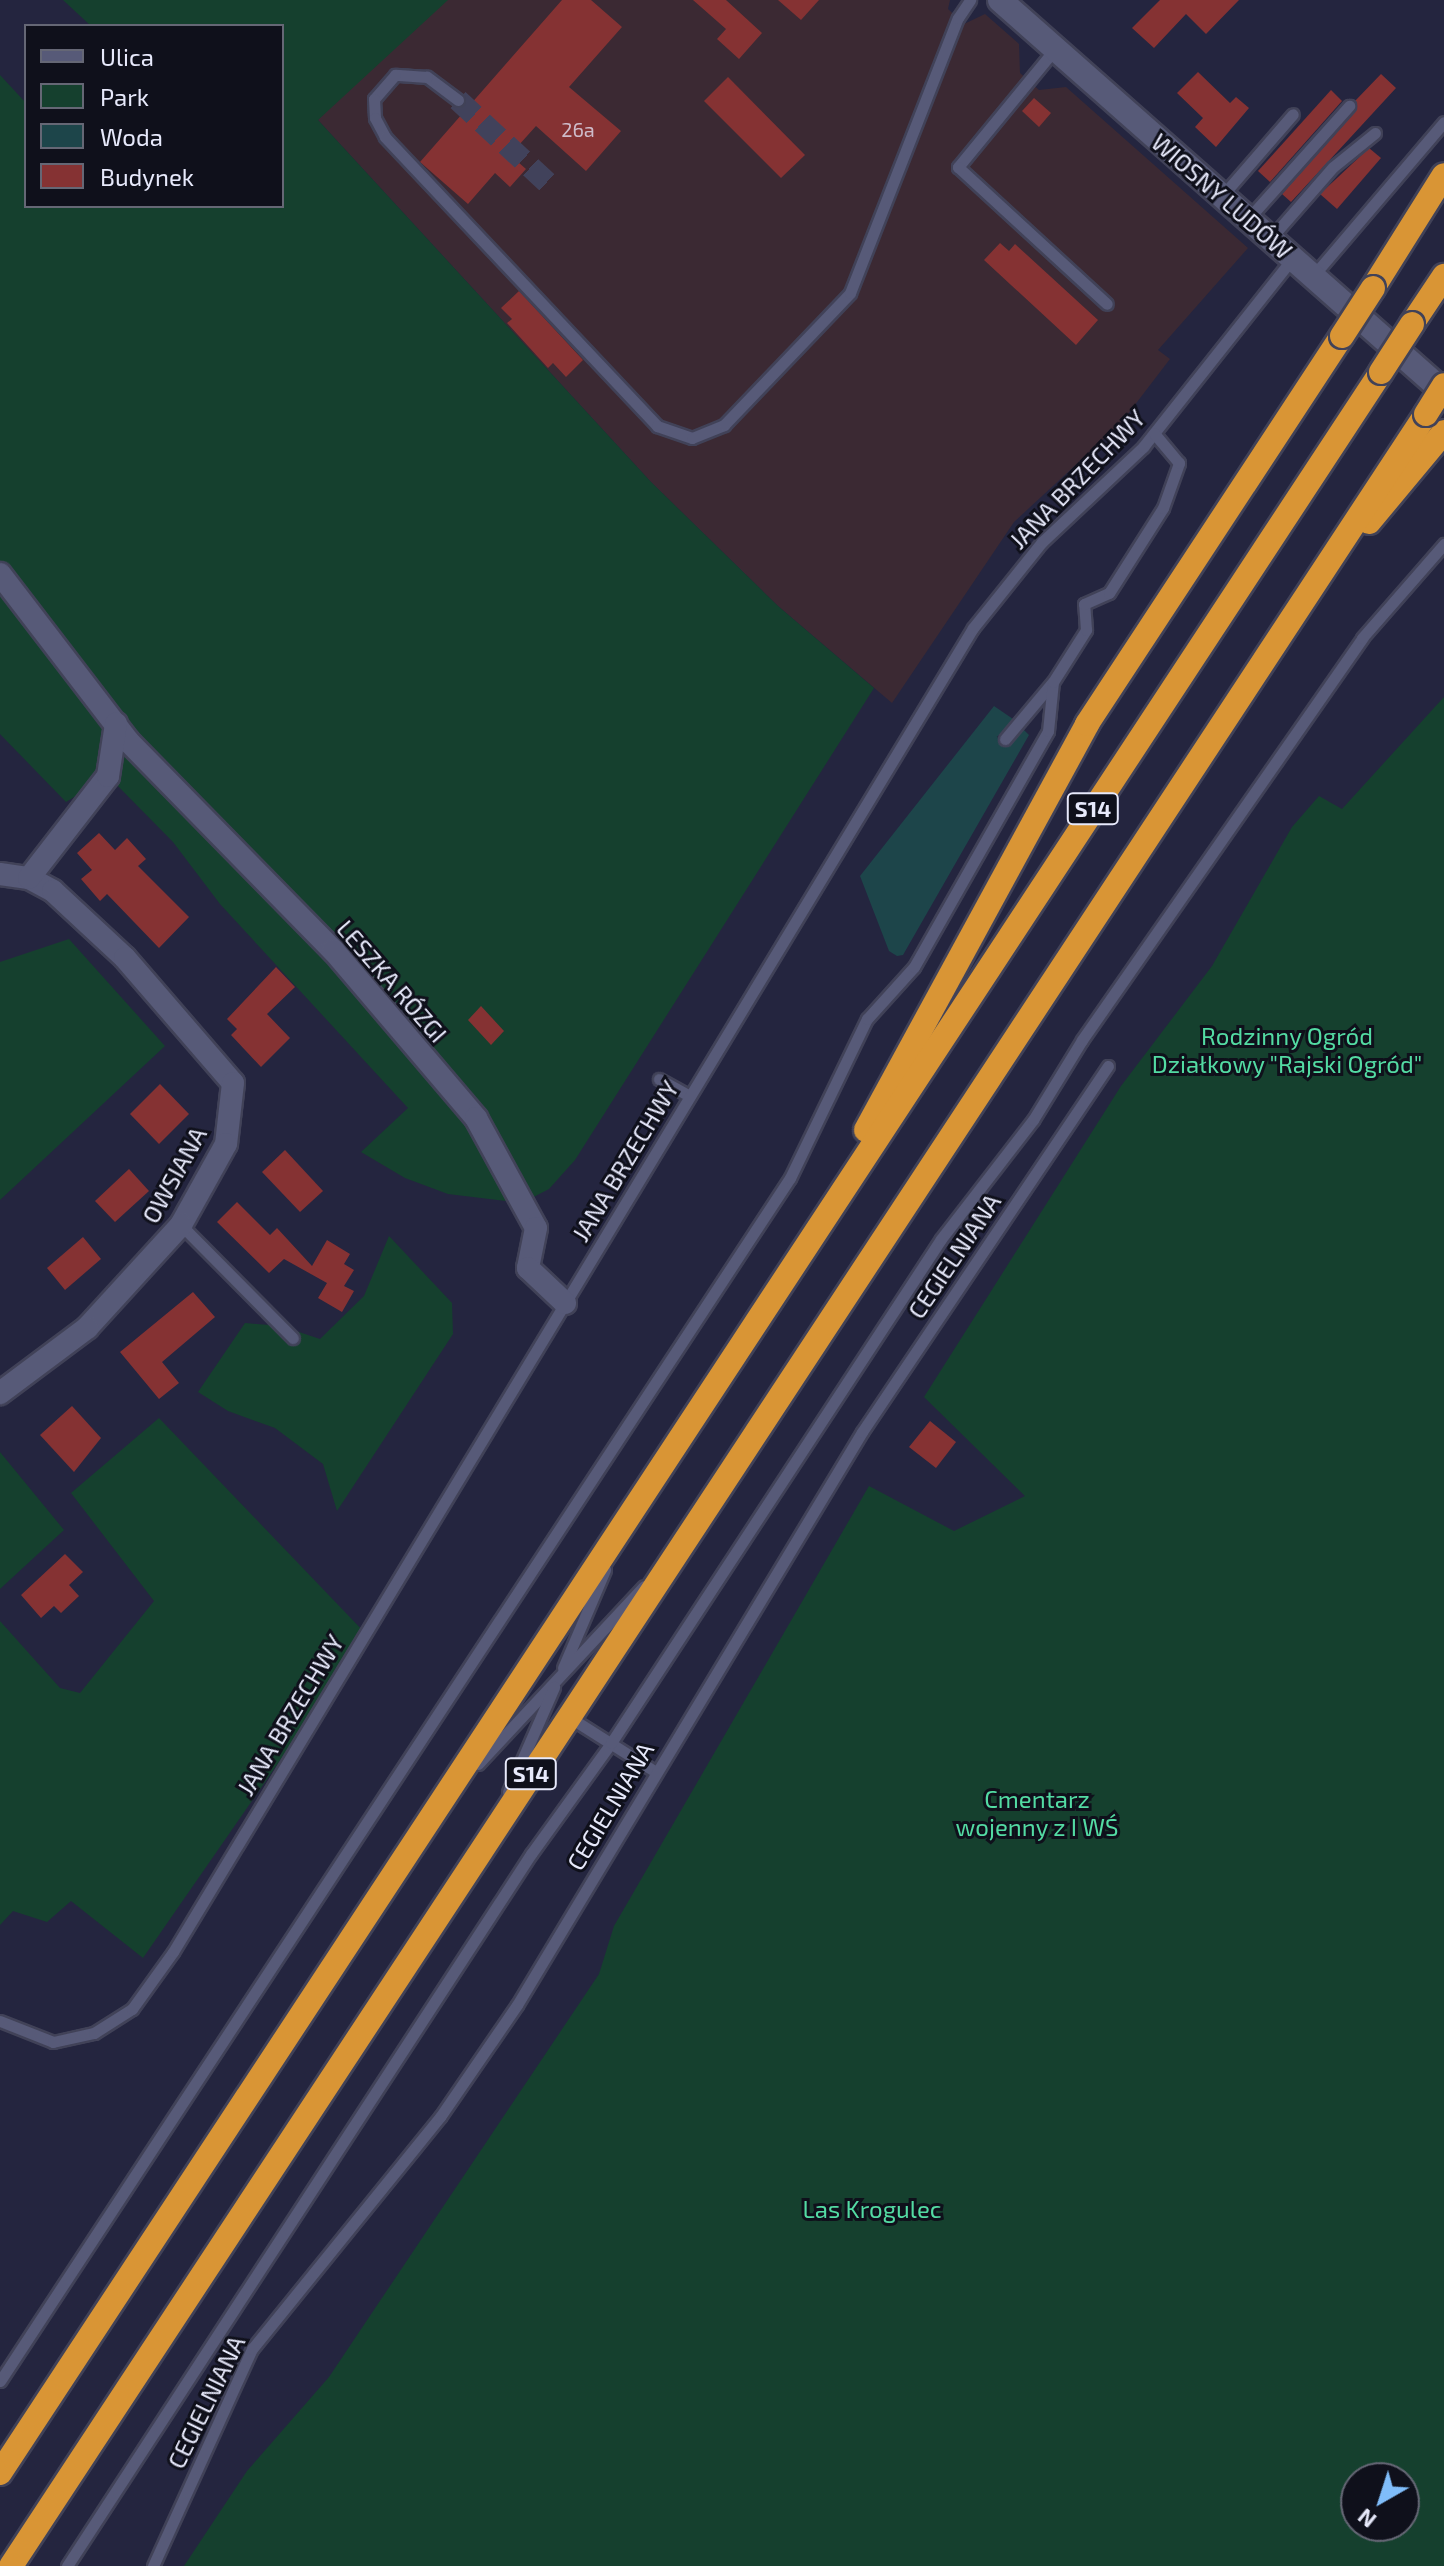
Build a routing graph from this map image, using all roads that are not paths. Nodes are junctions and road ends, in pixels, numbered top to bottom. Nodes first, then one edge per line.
1 (970, 0) edge
2 (1000, 0) edge
3 (1055, 49) junction
4 (458, 100) tunnel mouth
5 (1349, 106) dead end
6 (1293, 114) dead end
7 (1444, 122) edge
8 (1375, 133) dead end
9 (1444, 175) edge
10 (1221, 196) junction
11 (1248, 220) junction
12 (1271, 239) junction
13 (1293, 258) junction
14 (1313, 276) junction
15 (1444, 276) edge
16 (1107, 304) dead end
17 (1444, 385) edge
18 (1444, 392) edge
19 (1444, 432) edge
20 (1154, 433) junction
21 (1444, 544) edge
22 (1326, 567) junction
23 (0, 574) edge
24 (1053, 682) junction
25 (116, 724) junction
26 (1005, 739) dead end
27 (0, 874) edge
28 (29, 878) junction
29 (1108, 1066) dead end
30 (659, 1079) dead end
31 (690, 1096) junction
32 (181, 1225) junction
33 (806, 1246) junction
34 (565, 1303) junction
35 (293, 1338) dead end
36 (0, 1393) edge
37 (630, 1514) junction
38 (680, 1546) junction
39 (559, 1677) junction
40 (568, 1716) junction
41 (611, 1743) junction
42 (656, 1772) junction
43 (437, 1808) junction
44 (487, 1841) junction
45 (0, 2021) edge
46 (0, 2381) edge
47 (0, 2473) edge
48 (11, 2566) edge
49 (67, 2566) edge
50 (153, 2566) edge

1 - 4 lane
2 - 3 street, WIOSNY LUDÓW
3 - 10 street, WIOSNY LUDÓW
3 - 16 lane
5 - 11 lane
6 - 10 lane
7 - 14 lane
8 - 12 lane
9 - 33 highway, bridge
10 - 11 street, WIOSNY LUDÓW
11 - 12 street, WIOSNY LUDÓW
12 - 13 street, WIOSNY LUDÓW
13 - 14 street, WIOSNY LUDÓW
13 - 20 lane, JANA BRZECHWY
14 - 18 street, WIOSNY LUDÓW
15 - 33 highway, S14, bridge
17 - 22 highway, S14, bridge
19 - 22 highway
20 - 24 lane
20 - 31 lane, JANA BRZECHWY
21 - 41 lane
22 - 38 highway, S14
23 - 25 street, LESZKA RÓZGI
24 - 26 lane
24 - 46 lane
25 - 28 street
25 - 34 street, LESZKA RÓZGI
27 - 28 street, OWSIANA
28 - 32 street, OWSIANA
29 - 42 lane, CEGIELNIANA
30 - 31 lane
31 - 34 lane, JANA BRZECHWY
32 - 35 lane
32 - 36 street, OWSIANA
33 - 37 highway, S14
34 - 45 lane, JANA BRZECHWY
37 - 39 lane
37 - 43 highway, S14
38 - 39 lane
38 - 40 highway, S14
39 - 43 lane
39 - 44 lane
40 - 41 lane
40 - 44 highway, S14
41 - 42 lane
41 - 49 lane
42 - 50 lane, CEGIELNIANA
43 - 47 highway, S14
44 - 48 highway, S14

